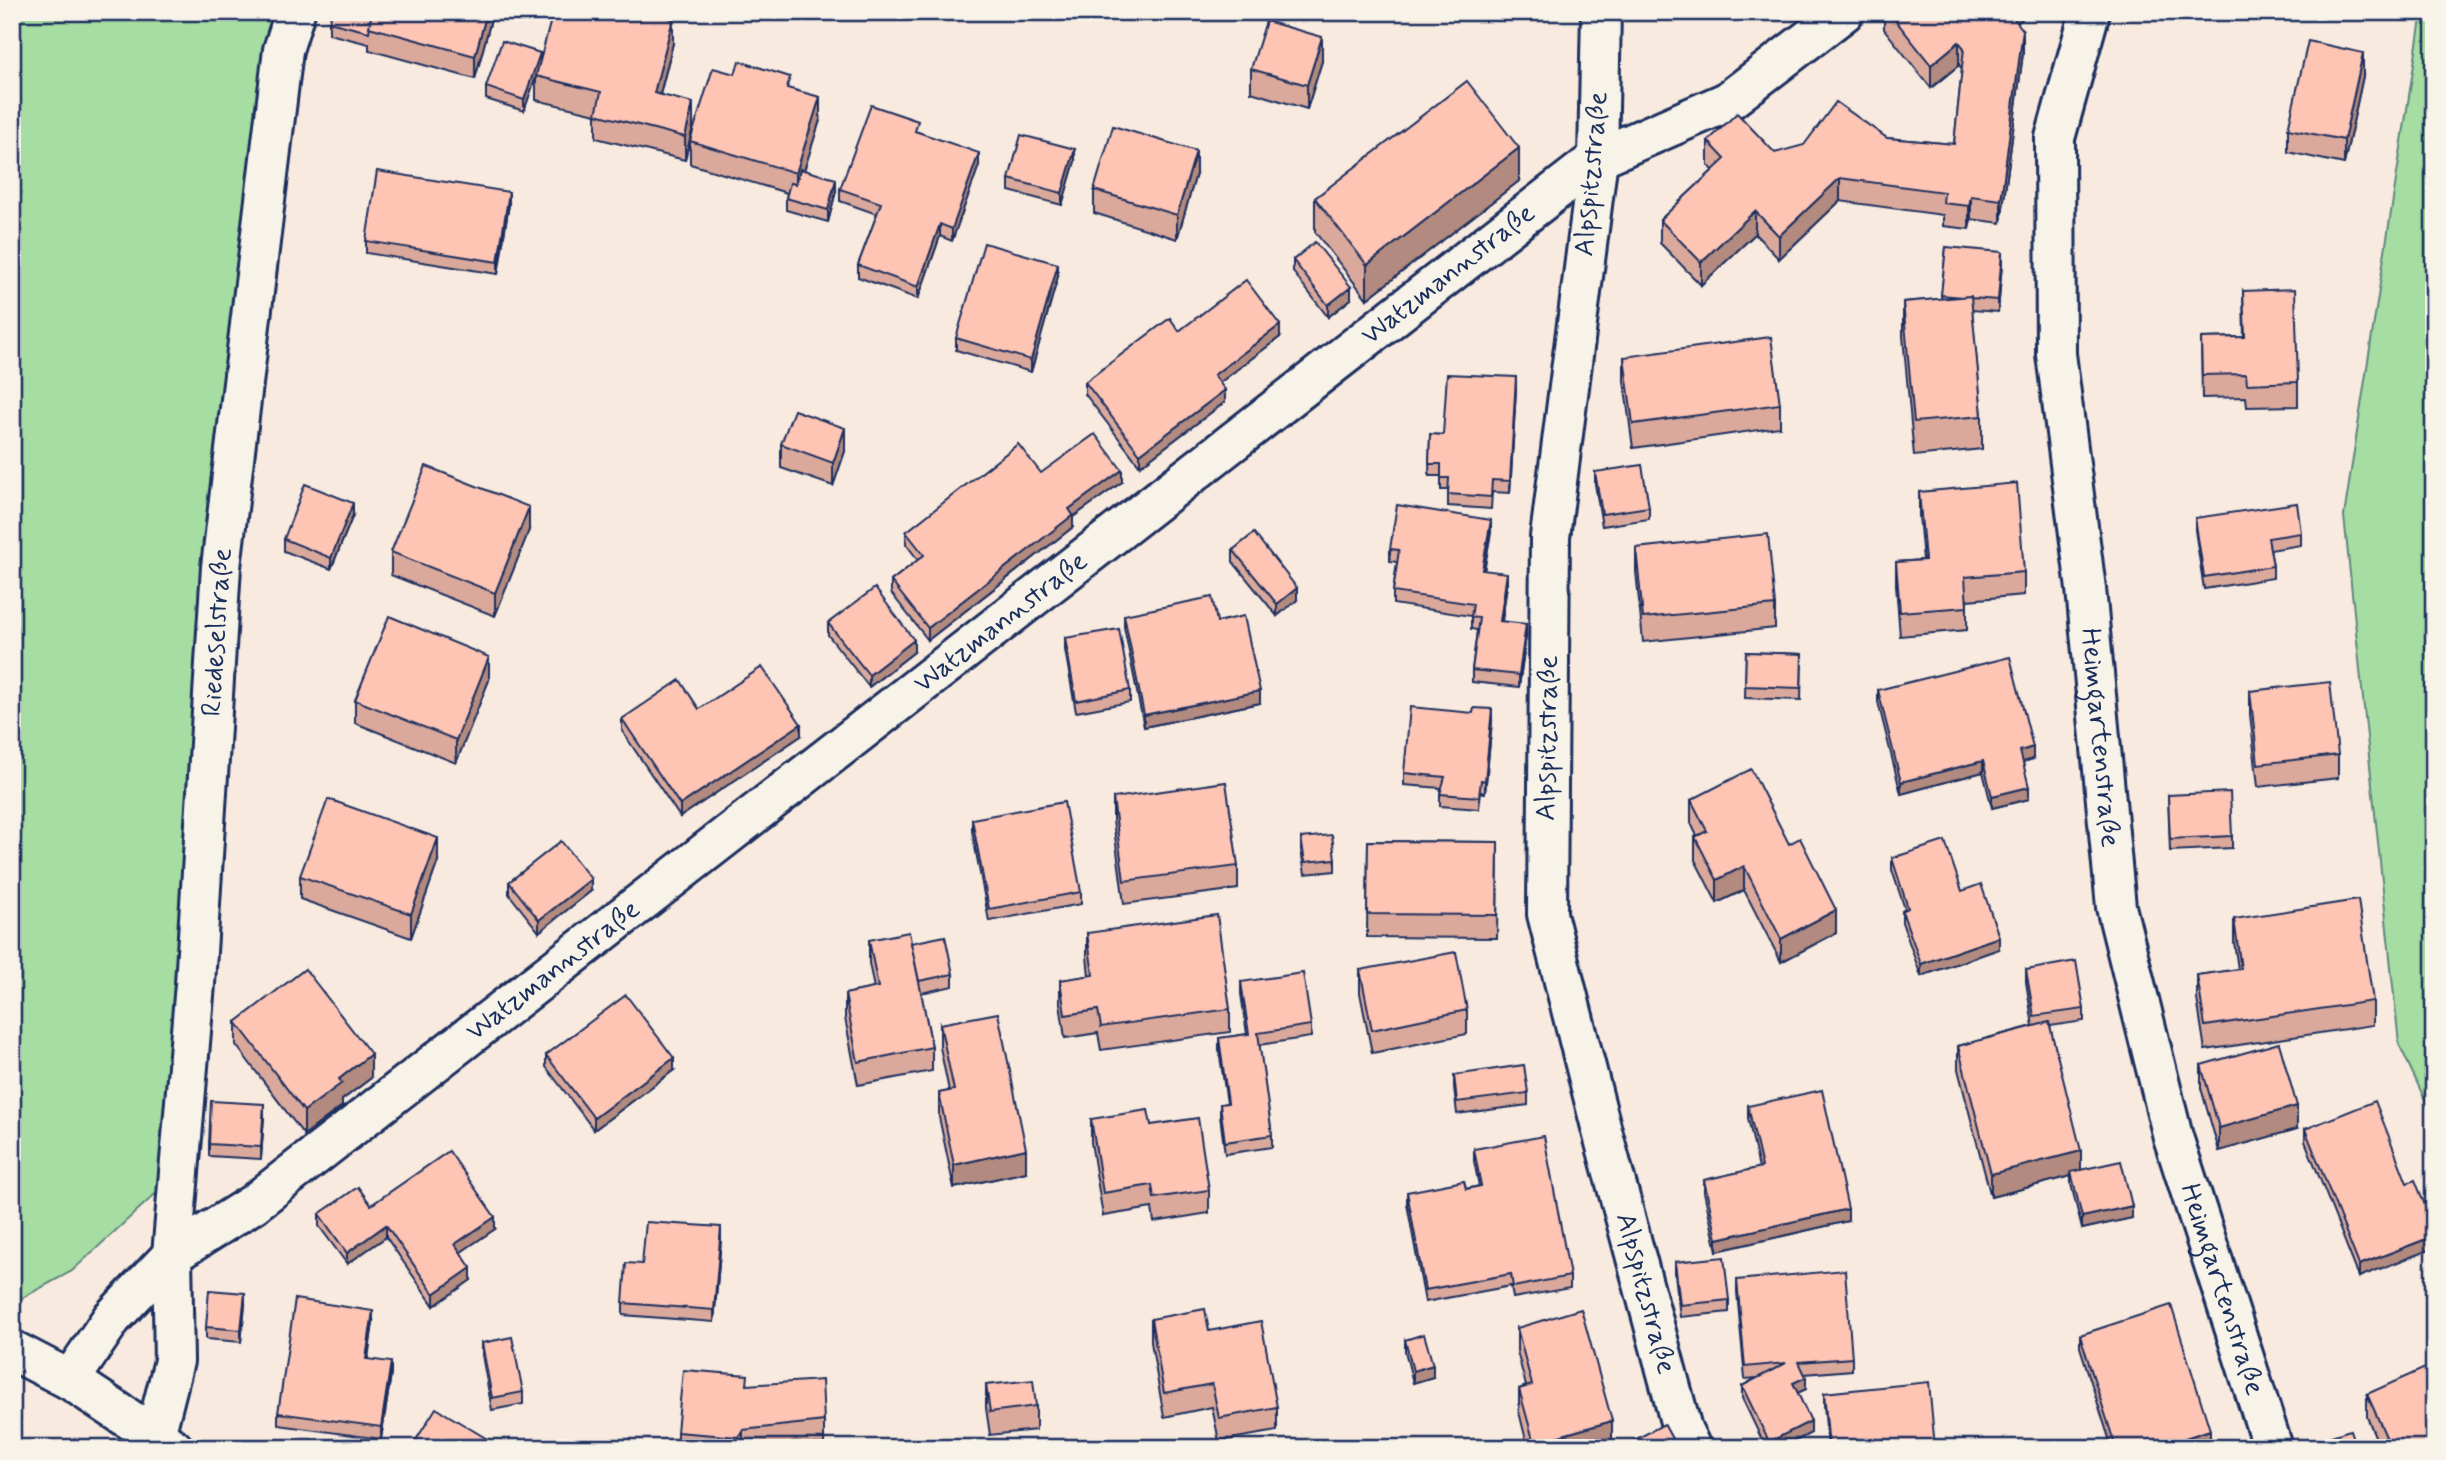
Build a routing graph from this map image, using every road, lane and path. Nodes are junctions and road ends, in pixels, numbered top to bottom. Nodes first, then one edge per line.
1 (295, 12) edge
2 (1601, 12) edge
3 (1844, 12) edge
4 (2090, 12) edge
5 (1598, 158) junction
6 (172, 1255) junction
7 (12, 1350) edge
8 (70, 1380) junction
9 (164, 1442) edge
10 (1691, 1448) edge
11 (2273, 1448) edge

1 - 6 street, Riedeselstraße
2 - 5 street, Alpspitzstraße
3 - 5 street, Watzmannstraße
4 - 11 street, Heimgartenstraße
5 - 6 street, Watzmannstraße
5 - 10 street, Alpspitzstraße
6 - 8 street, Watzmannstraße
6 - 9 street, Riedeselstraße
7 - 8 street
8 - 9 street

